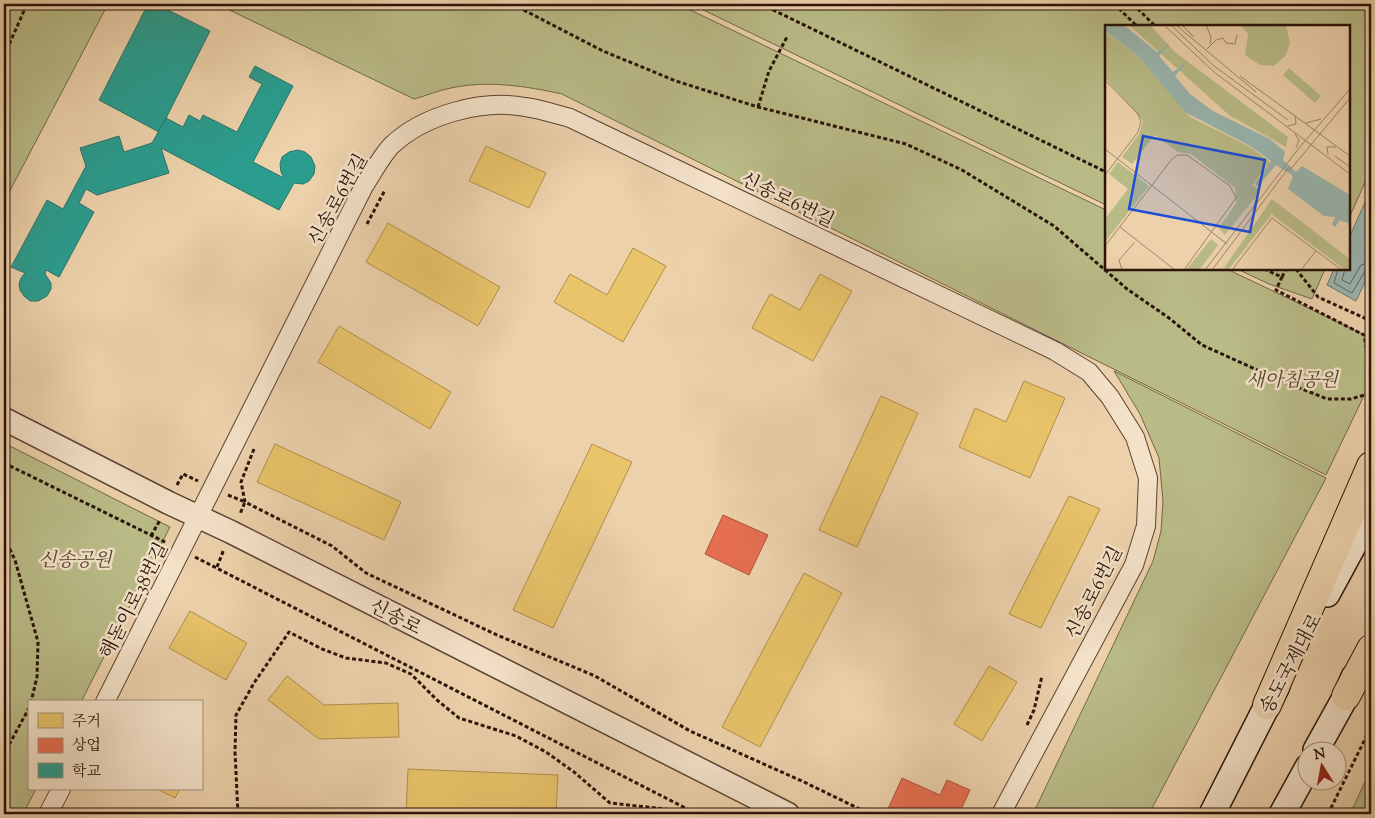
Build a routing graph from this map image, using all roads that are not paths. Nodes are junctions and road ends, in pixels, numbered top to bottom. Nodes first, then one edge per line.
1 (4, 419) edge
2 (1371, 466) edge
3 (1371, 513) edge
4 (198, 517) junction
5 (1371, 638) edge
6 (1371, 649) edge
7 (1346, 696) junction
8 (106, 700) edge
9 (1267, 705) junction
10 (1322, 740) edge
11 (1298, 785) edge
12 (60, 790) edge
13 (48, 814) edge
14 (788, 814) edge
15 (1000, 814) edge
16 (1212, 814) edge
17 (1282, 814) edge

1 - 4 street, 신송로
2 - 9 main road
3 - 9 main road, 송도국제대로
4 - 8 street, 해돋이로38번길
4 - 14 street, 신송로
4 - 15 street, 신송로6번길
5 - 7 main road
6 - 7 main road
7 - 10 main road
9 - 16 main road, 송도국제대로
11 - 17 main road
12 - 13 street

